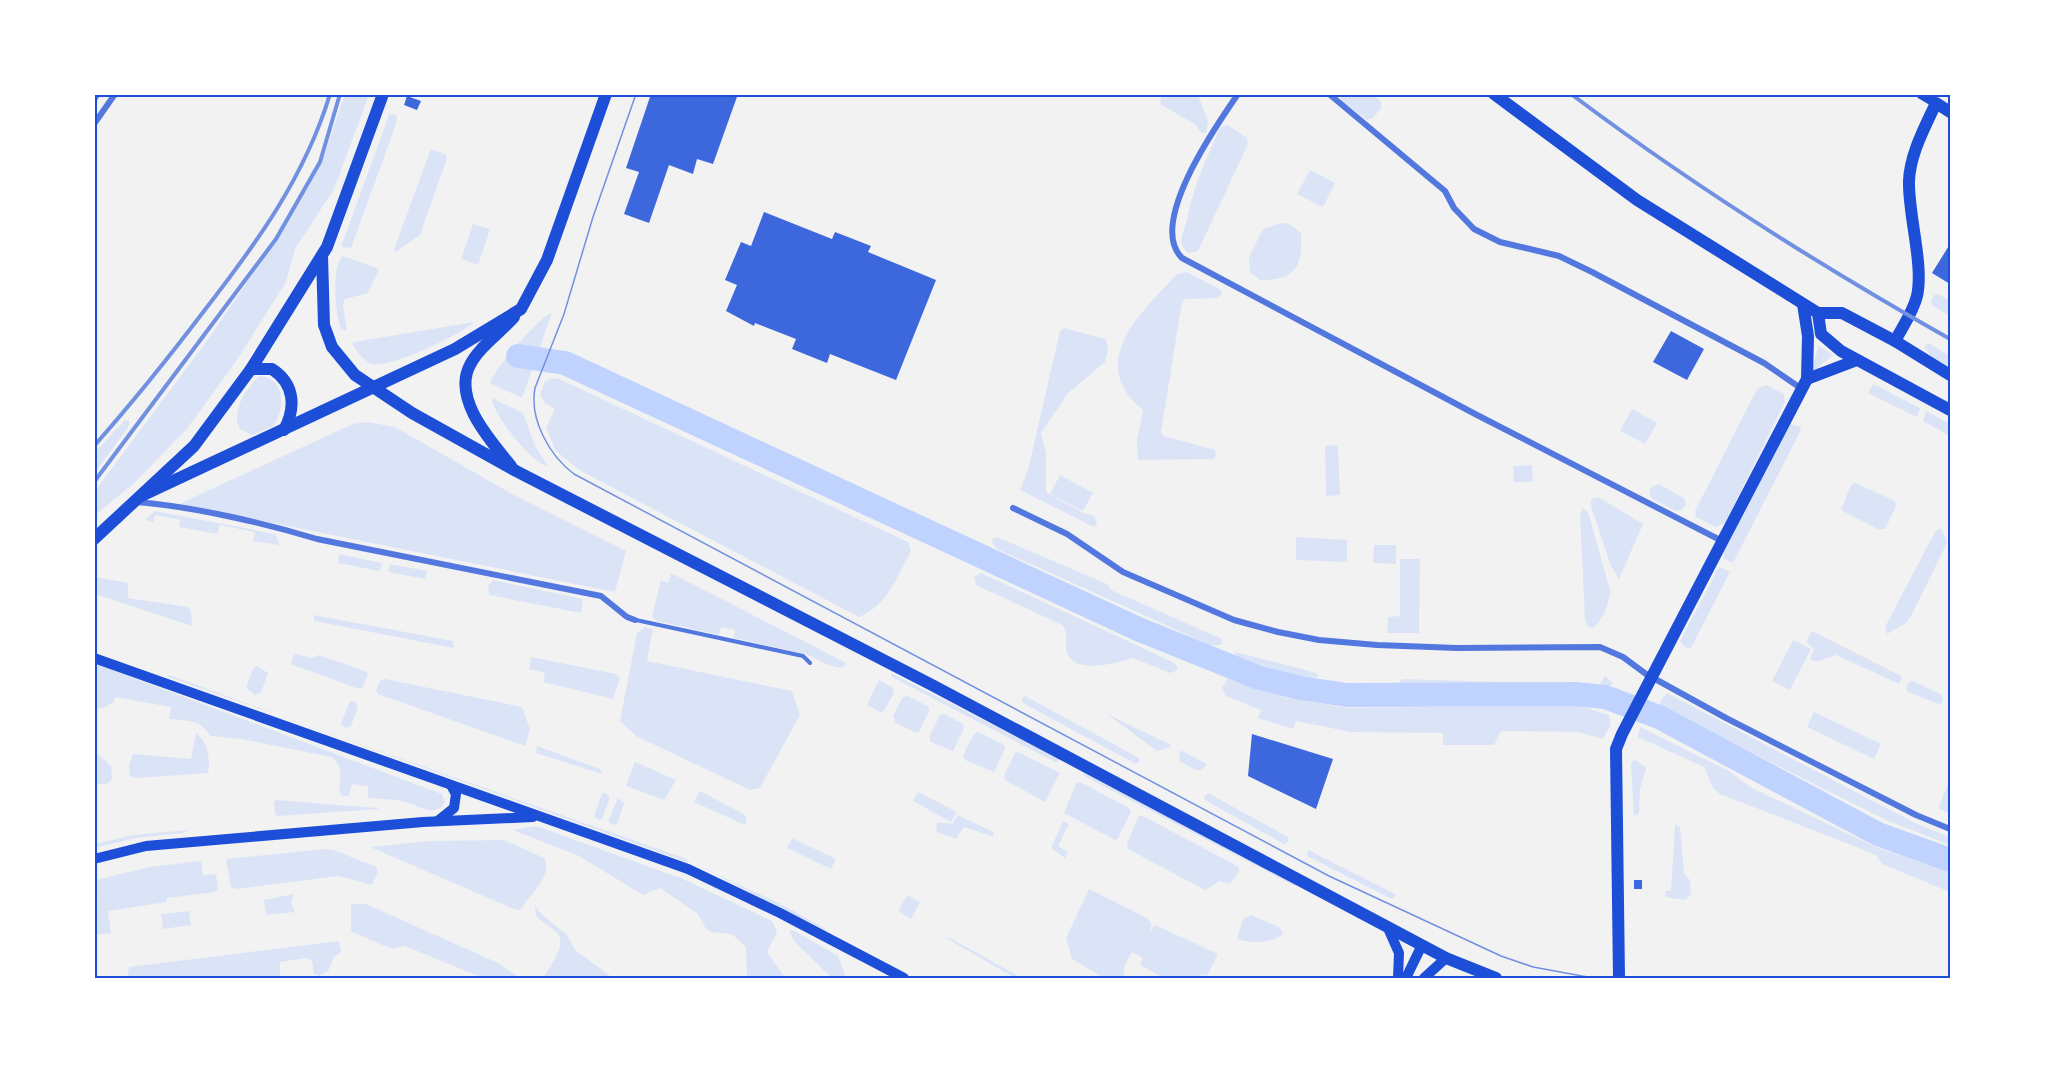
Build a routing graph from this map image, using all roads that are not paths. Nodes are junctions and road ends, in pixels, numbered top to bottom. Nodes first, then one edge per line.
1 (115, 94) edge
2 (383, 94) edge
3 (606, 94) edge
4 (1238, 94) edge
5 (1329, 94) edge
6 (1494, 94) edge
7 (1921, 94) edge
8 (1936, 103) junction
9 (1950, 112) edge
10 (94, 124) edge
11 (322, 256) junction
12 (1803, 304) junction
13 (521, 309) junction
14 (1818, 313) junction
15 (1895, 341) junction
16 (1840, 351) junction
17 (1857, 360) junction
18 (251, 369) junction
19 (1832, 371) junction
20 (1950, 375) edge
21 (1805, 384) junction
22 (374, 388) junction
23 (1950, 410) edge
24 (284, 430) junction
25 (516, 471) junction
26 (139, 499) junction
27 (1013, 508) dead end
28 (94, 539) edge
29 (1722, 541) junction
30 (635, 620) joint
31 (94, 658) edge
32 (810, 663) dead end
33 (1653, 678) junction
34 (452, 787) junction
35 (540, 817) junction
36 (436, 821) junction
37 (1950, 829) edge
38 (94, 858) edge
39 (1387, 926) junction
40 (1422, 945) junction
41 (1446, 958) junction
42 (904, 978) edge
43 (1398, 978) edge
44 (1406, 978) edge
45 (1424, 978) edge
46 (1492, 978) edge
47 (1619, 978) edge

1 - 10 street
2 - 11 main road
3 - 13 main road
4 - 29 street
5 - 21 street
6 - 12 main road
7 - 8 main road
8 - 9 main road
8 - 15 main road
11 - 18 main road
11 - 22 main road
12 - 14 main road
12 - 21 main road
13 - 22 main road
13 - 25 main road
14 - 15 main road
14 - 16 main road
15 - 20 main road
16 - 17 main road
16 - 19 main road
17 - 19 main road
17 - 23 main road
18 - 24 main road
18 - 26 main road
19 - 21 main road
21 - 29 main road
22 - 24 main road
22 - 25 main road
24 - 26 main road
25 - 39 main road
26 - 28 main road
26 - 30 street
27 - 33 street
29 - 33 main road
30 - 32 lane
31 - 34 main road
33 - 37 street
33 - 47 main road
34 - 35 main road
34 - 36 main road
35 - 36 main road
35 - 42 main road
36 - 38 main road
39 - 40 main road
39 - 43 main road
40 - 41 main road
40 - 44 main road
41 - 45 main road
41 - 46 main road

